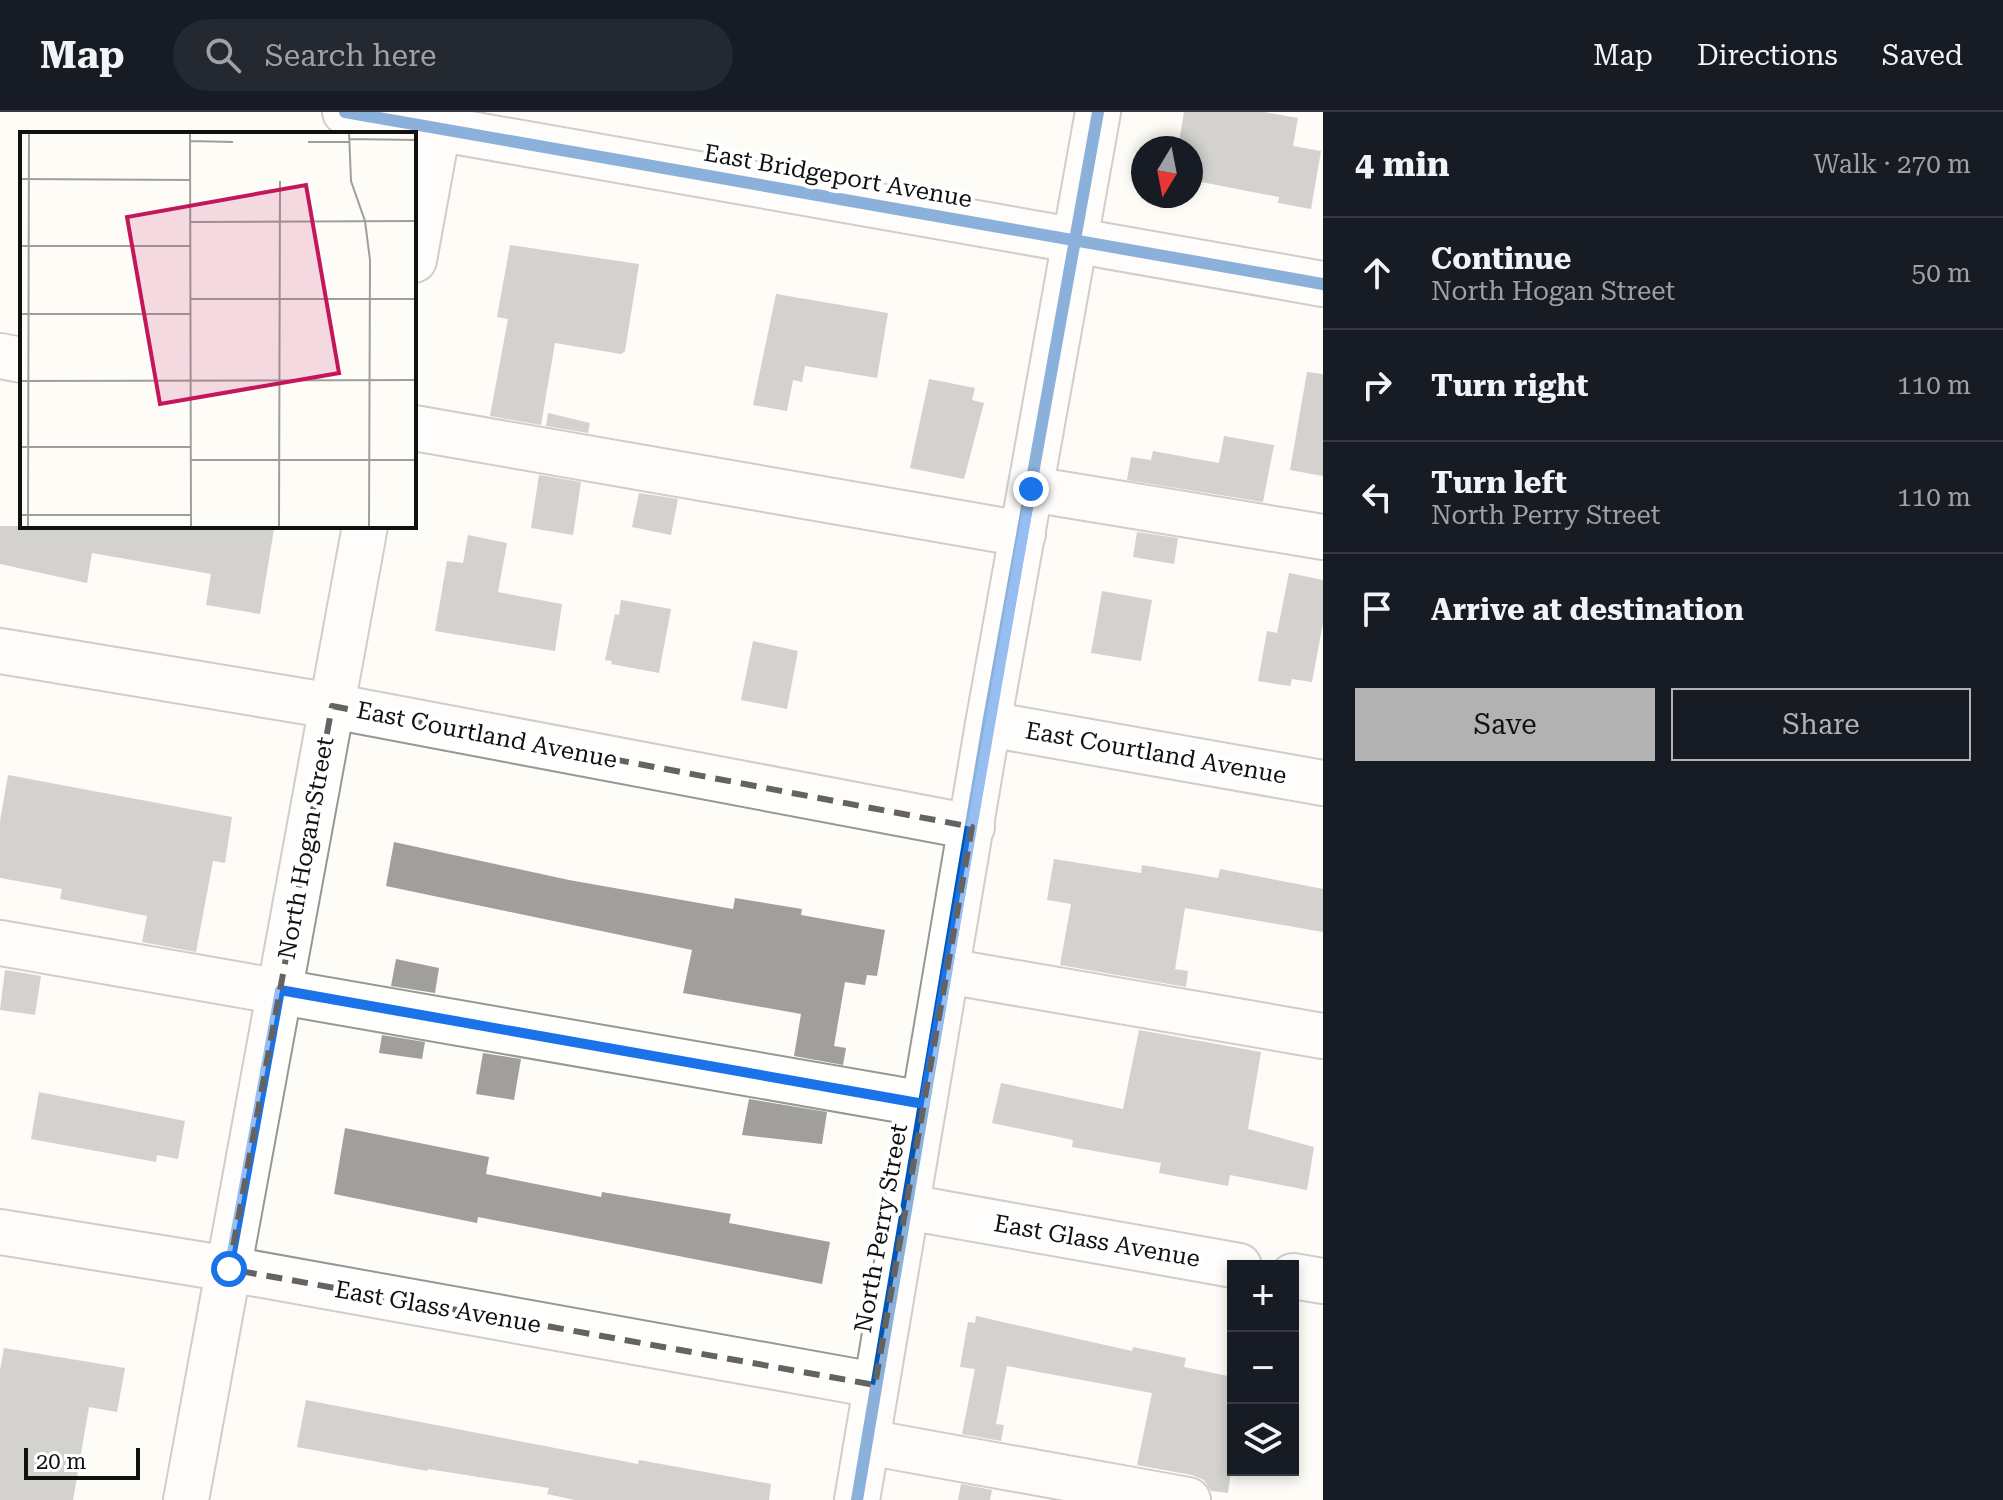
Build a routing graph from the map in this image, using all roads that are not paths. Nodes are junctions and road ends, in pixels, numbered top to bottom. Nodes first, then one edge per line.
1 (345, 112) edge
2 (1098, 112) edge
3 (440, 119) edge
4 (1077, 241) junction
5 (416, 249) edge
6 (1323, 284) edge
7 (0, 356) edge
8 (20, 360) edge
9 (416, 428) edge
10 (1031, 489) junction
11 (365, 528) edge
12 (1023, 534) junction
13 (1323, 537) edge
14 (0, 651) edge
15 (332, 706) junction
16 (988, 724) junction
17 (1323, 783) edge
18 (972, 827) junction
19 (0, 943) edge
20 (947, 971) junction
21 (280, 990) junction
22 (1323, 1036) edge
23 (924, 1104) junction
24 (907, 1207) junction
25 (0, 1232) edge
26 (1227, 1264) edge
27 (229, 1269) junction
28 (1299, 1277) edge
29 (1323, 1281) edge
30 (875, 1385) junction
31 (867, 1442) junction
32 (186, 1500) edge
33 (857, 1500) edge
34 (1188, 1500) edge

1 - 3 street, East Bridgeport Avenue
2 - 4 street, North Perry Street
3 - 4 street, East Bridgeport Avenue
3 - 5 street
4 - 6 street, East Bridgeport Avenue
4 - 10 street, North Perry Street
7 - 8 street
9 - 12 street
10 - 12 street, North Perry Street
10 - 13 street
11 - 15 street, North Hogan Street
12 - 16 street, North Perry Street
14 - 15 street, East Courtland Avenue
15 - 18 street, East Courtland Avenue
15 - 21 street, North Hogan Street
16 - 17 street, East Courtland Avenue
16 - 18 street, North Perry Street
18 - 20 street, North Perry Street
19 - 21 street
20 - 22 street
20 - 23 street, North Perry Street
21 - 23 street
21 - 27 street, North Hogan Street
23 - 24 street, North Perry Street
24 - 26 street, East Glass Avenue
24 - 30 street, North Perry Street
25 - 27 street, East Glass Avenue
27 - 30 street, East Glass Avenue
27 - 32 street, North Hogan Street
28 - 29 street
30 - 31 street, North Perry Street
31 - 33 street, North Perry Street
31 - 34 street

